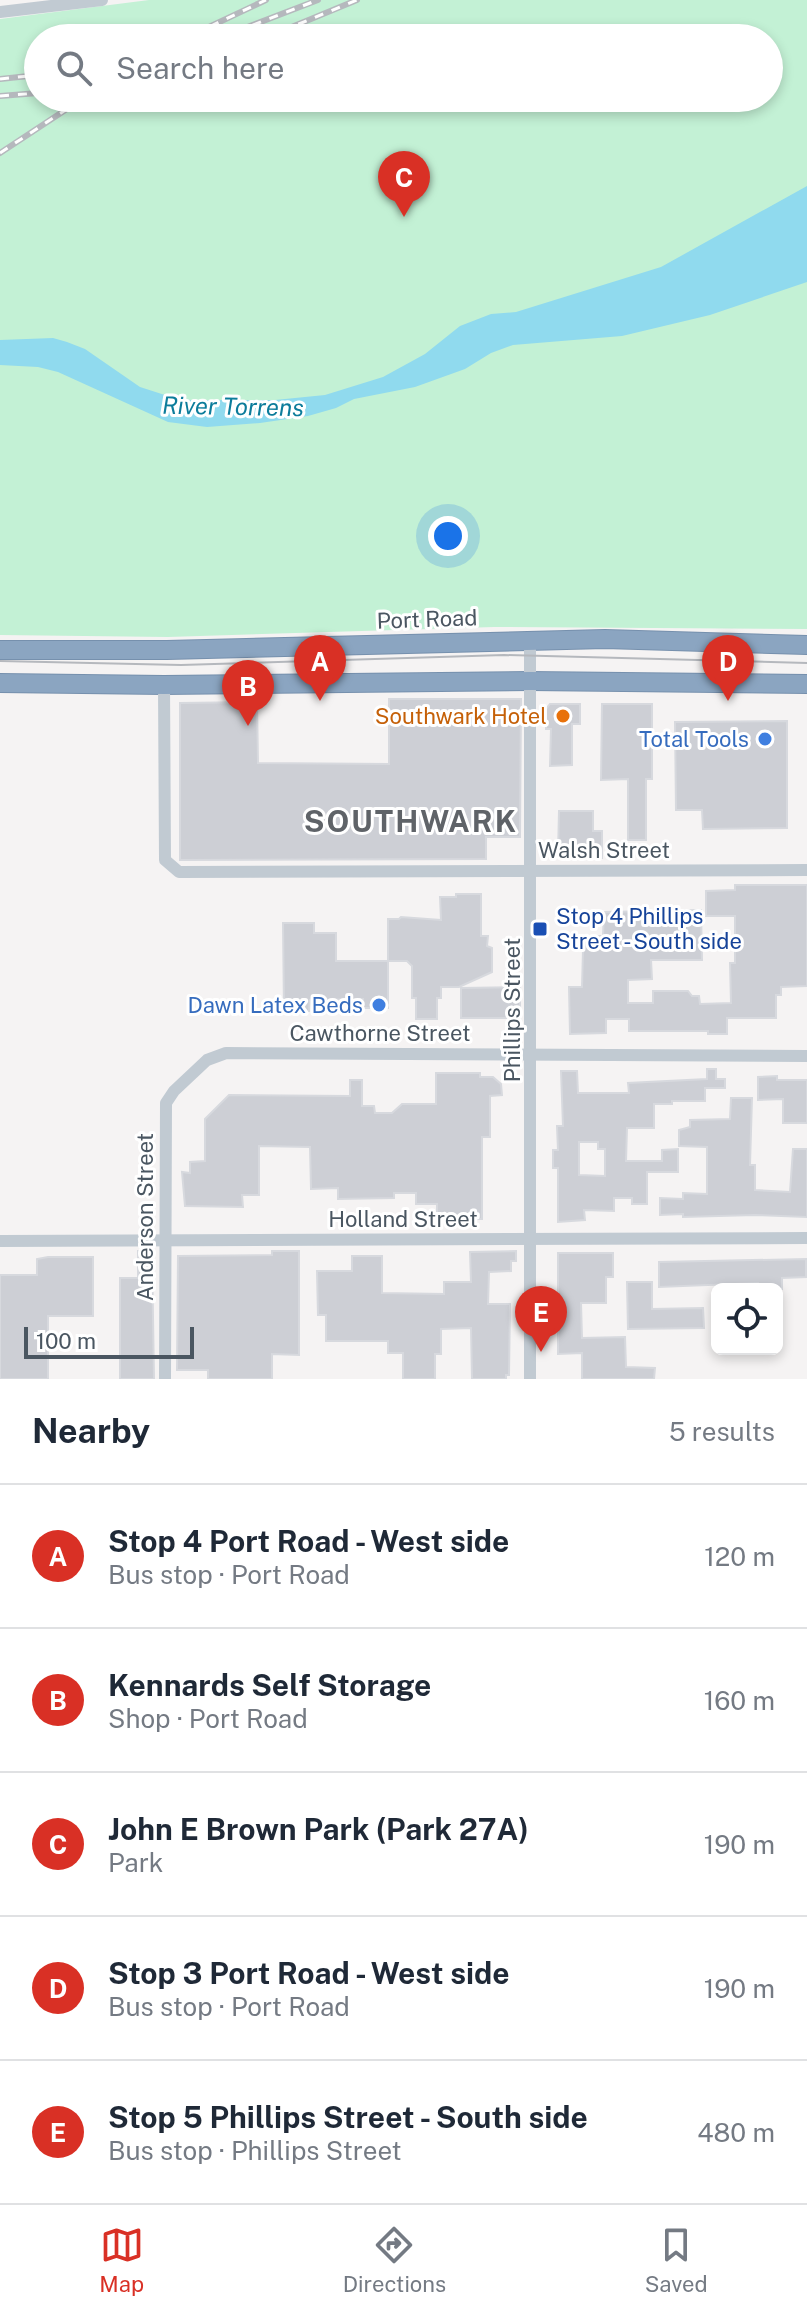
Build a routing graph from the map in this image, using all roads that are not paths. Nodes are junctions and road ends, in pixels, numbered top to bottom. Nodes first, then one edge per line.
1 (102, 0) edge
2 (0, 12) edge
3 (530, 640) junction
4 (807, 645) edge
5 (0, 650) edge
6 (530, 681) junction
7 (0, 683) edge
8 (807, 684) edge
9 (164, 685) junction
10 (532, 870) junction
11 (807, 870) edge
12 (532, 1053) junction
13 (807, 1056) edge
14 (166, 1103) joint
15 (532, 1238) junction
16 (807, 1238) edge
17 (165, 1240) junction
18 (0, 1241) edge
19 (165, 1379) edge
20 (530, 1379) edge

1 - 2 street
3 - 4 highway, Port Road
3 - 5 highway, Port Road
3 - 6 street, Phillips Street
6 - 8 highway
6 - 9 highway
6 - 10 street, Phillips Street
7 - 9 highway
9 - 10 street, Walsh Street
10 - 11 street, Walsh Street
10 - 12 street, Phillips Street
12 - 13 street, Cawthorne Street
12 - 14 street, Cawthorne Street
12 - 15 street, Phillips Street
14 - 17 street, Anderson Street
15 - 16 street, Holland Street
15 - 17 street, Holland Street
15 - 20 street, Phillips Street
17 - 18 street, Holland Street
17 - 19 street, Anderson Street

